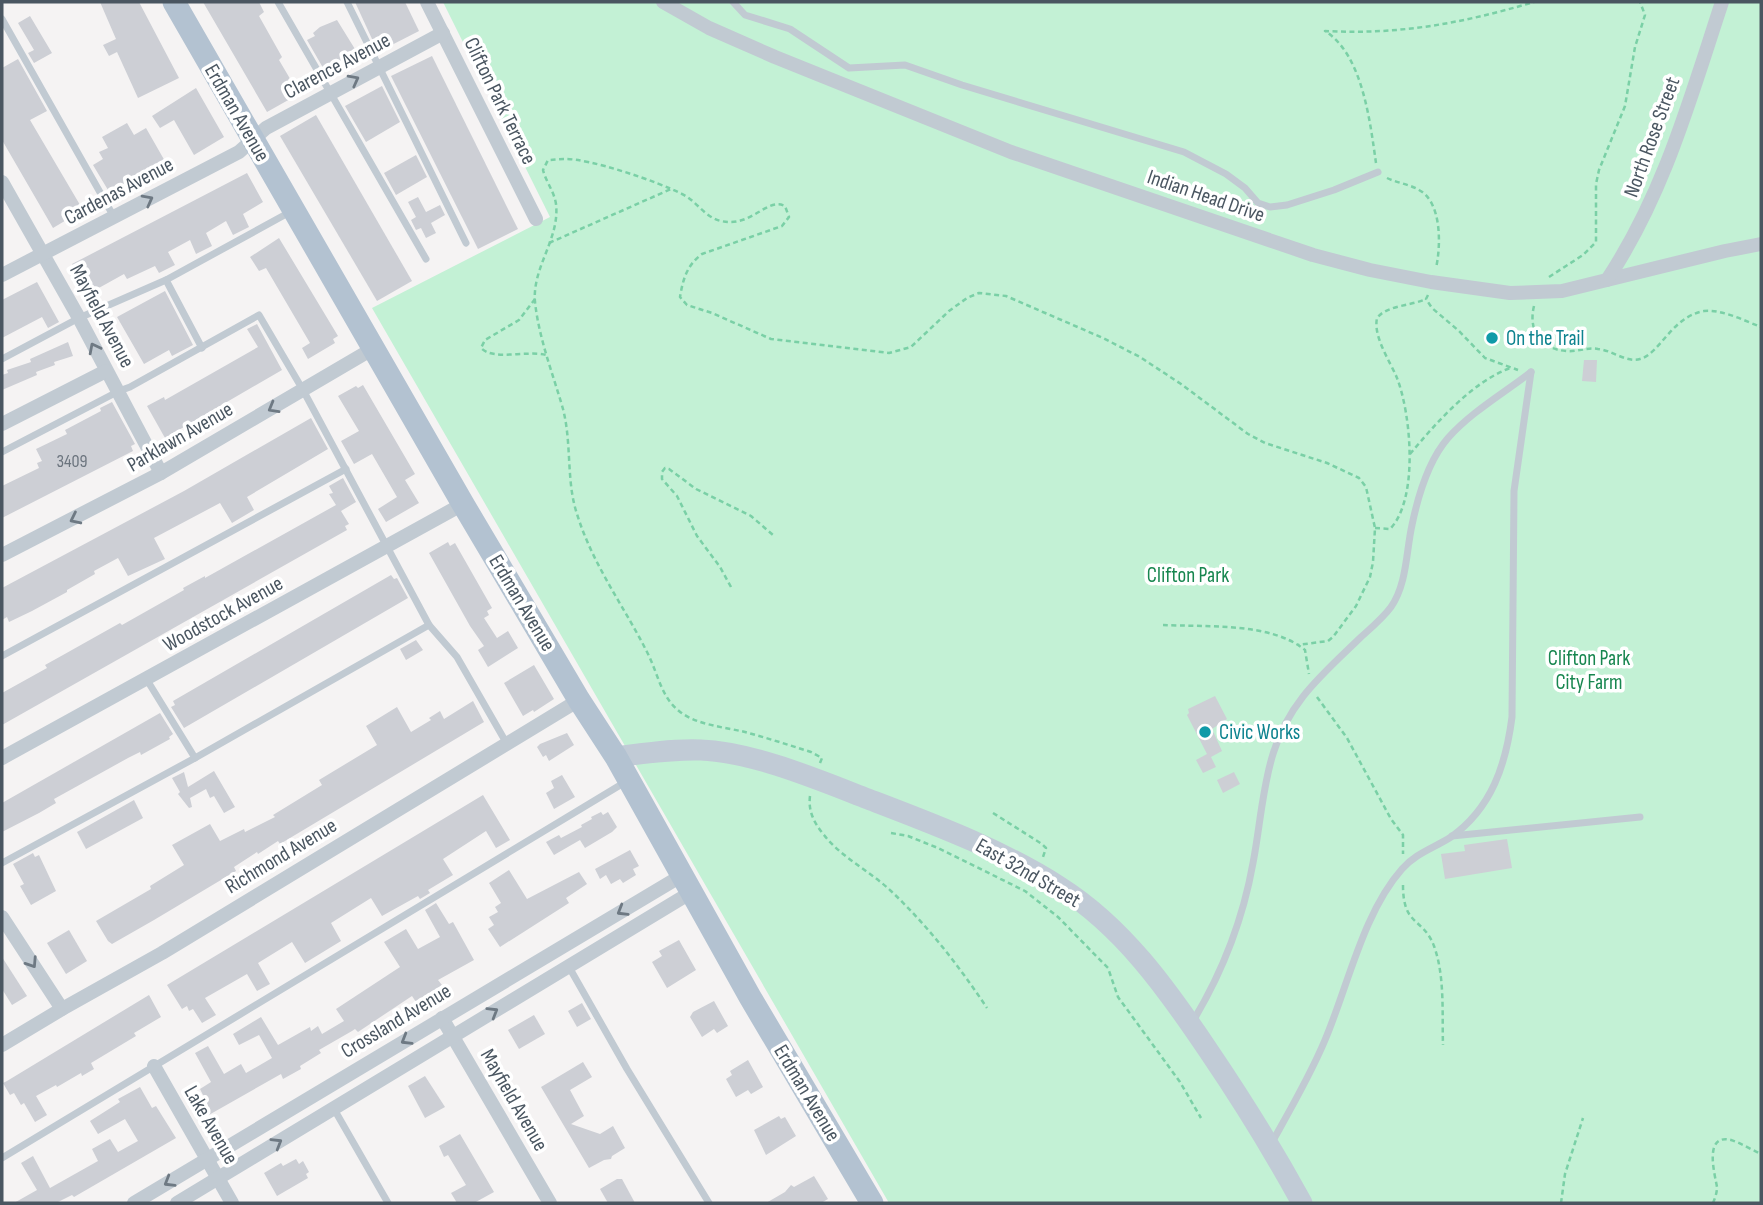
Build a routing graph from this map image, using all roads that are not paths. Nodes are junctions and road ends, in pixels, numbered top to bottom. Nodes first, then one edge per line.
1 (174, 2) edge
2 (278, 2) edge
3 (347, 2) edge
4 (427, 2) edge
5 (663, 2) edge
6 (733, 2) edge
7 (1722, 2) edge
8 (2, 19) edge
9 (443, 33) junction
10 (380, 66) junction
11 (331, 92) junction
12 (252, 139) junction
13 (1378, 172) road end
14 (2, 182) edge
15 (294, 210) junction
16 (114, 218) junction
17 (536, 219) dead end
18 (466, 243) dead end
19 (1761, 244) edge
20 (44, 254) junction
21 (426, 259) dead end
22 (2, 275) edge
23 (166, 280) junction
24 (1607, 280) junction
25 (79, 318) junction
26 (202, 348) junction
27 (374, 348) junction
28 (2, 359) edge
29 (106, 371) junction
30 (303, 390) junction
31 (119, 391) junction
32 (2, 424) edge
33 (2, 452) edge
34 (346, 469) junction
35 (161, 473) junction
36 (463, 504) junction
37 (388, 547) junction
38 (2, 555) edge
39 (429, 625) junction
40 (2, 656) edge
41 (147, 680) junction
42 (579, 700) junction
43 (507, 744) junction
44 (616, 757) junction
45 (2, 758) edge
46 (195, 758) junction
47 (628, 781) junction
48 (1640, 817) dead end
49 (1450, 837) junction
50 (2, 863) edge
51 (686, 885) junction
52 (2, 917) edge
53 (569, 966) junction
54 (62, 1009) junction
55 (442, 1018) junction
56 (1191, 1024) junction
57 (453, 1037) junction
58 (2, 1045) edge
59 (153, 1066) junction
60 (334, 1109) junction
61 (1270, 1145) junction
62 (2, 1158) edge
63 (206, 1160) junction
64 (217, 1179) junction
65 (134, 1203) edge
66 (177, 1203) edge
67 (232, 1203) edge
68 (387, 1203) edge
69 (550, 1203) edge
70 (709, 1203) edge
71 (872, 1203) edge
72 (1302, 1203) edge

1 - 12 main road, Erdman Avenue
2 - 11 lane
3 - 10 lane
4 - 9 street, Clifton Park Terrace
5 - 24 street, Indian Head Drive
6 - 13 lane
7 - 24 street, North Rose Street
8 - 16 lane
9 - 10 street, Clarence Avenue
9 - 17 street, Clifton Park Terrace
11 -> 10 street, Clarence Avenue
10 - 18 lane
11 - 12 street, Clarence Avenue
11 - 21 lane
12 - 15 main road, Erdman Avenue
16 -> 12 street, Cardenas Avenue
14 - 20 street, Mayfield Avenue
15 - 23 lane
15 - 27 main road, Erdman Avenue
16 - 20 street, Cardenas Avenue
19 - 24 street, Indian Head Drive
20 - 22 street, Cardenas Avenue
20 - 25 street, Mayfield Avenue
23 - 25 lane
23 - 26 lane
25 - 28 lane
29 -> 25 street, Mayfield Avenue
26 - 30 lane
26 - 31 lane
27 - 30 street, Parklawn Avenue
27 - 36 main road, Erdman Avenue
29 - 31 street, Mayfield Avenue
29 - 32 street
30 - 34 lane
30 -> 35 street, Parklawn Avenue
31 - 33 lane
31 - 35 street, Mayfield Avenue
34 - 37 lane
34 - 40 lane
35 -> 38 street, Parklawn Avenue
36 - 37 street, Woodstock Avenue
36 - 42 main road, Erdman Avenue
37 - 39 lane
37 - 41 street, Woodstock Avenue
39 - 43 lane
39 - 46 lane
41 - 45 street, Woodstock Avenue
41 - 46 lane
42 - 43 street, Richmond Avenue
42 - 44 main road, Erdman Avenue
43 - 54 street, Richmond Avenue
44 - 47 main road, Erdman Avenue
44 - 56 street, East 32nd Street
46 - 50 lane
47 - 51 main road, Erdman Avenue
47 - 59 lane
48 - 49 lane
49 - 56 lane
49 - 61 lane
51 - 53 street, Crossland Avenue
51 -> 55 street, Crossland Avenue
51 - 71 main road, Erdman Avenue
52 -> 54 street
57 -> 53 street, Crossland Avenue
53 - 70 lane
54 - 58 street, Richmond Avenue
55 - 57 street, Mayfield Avenue
55 -> 63 street, Crossland Avenue
56 - 61 street, East 32nd Street
57 - 60 street, Crossland Avenue
57 - 69 street, Mayfield Avenue
59 - 62 lane
59 - 63 street, Lake Avenue
64 -> 60 street, Crossland Avenue
60 - 68 lane
61 - 72 street, East 32nd Street
63 - 64 street, Lake Avenue
63 -> 65 street, Crossland Avenue
64 - 66 street, Crossland Avenue
64 - 67 street, Lake Avenue

